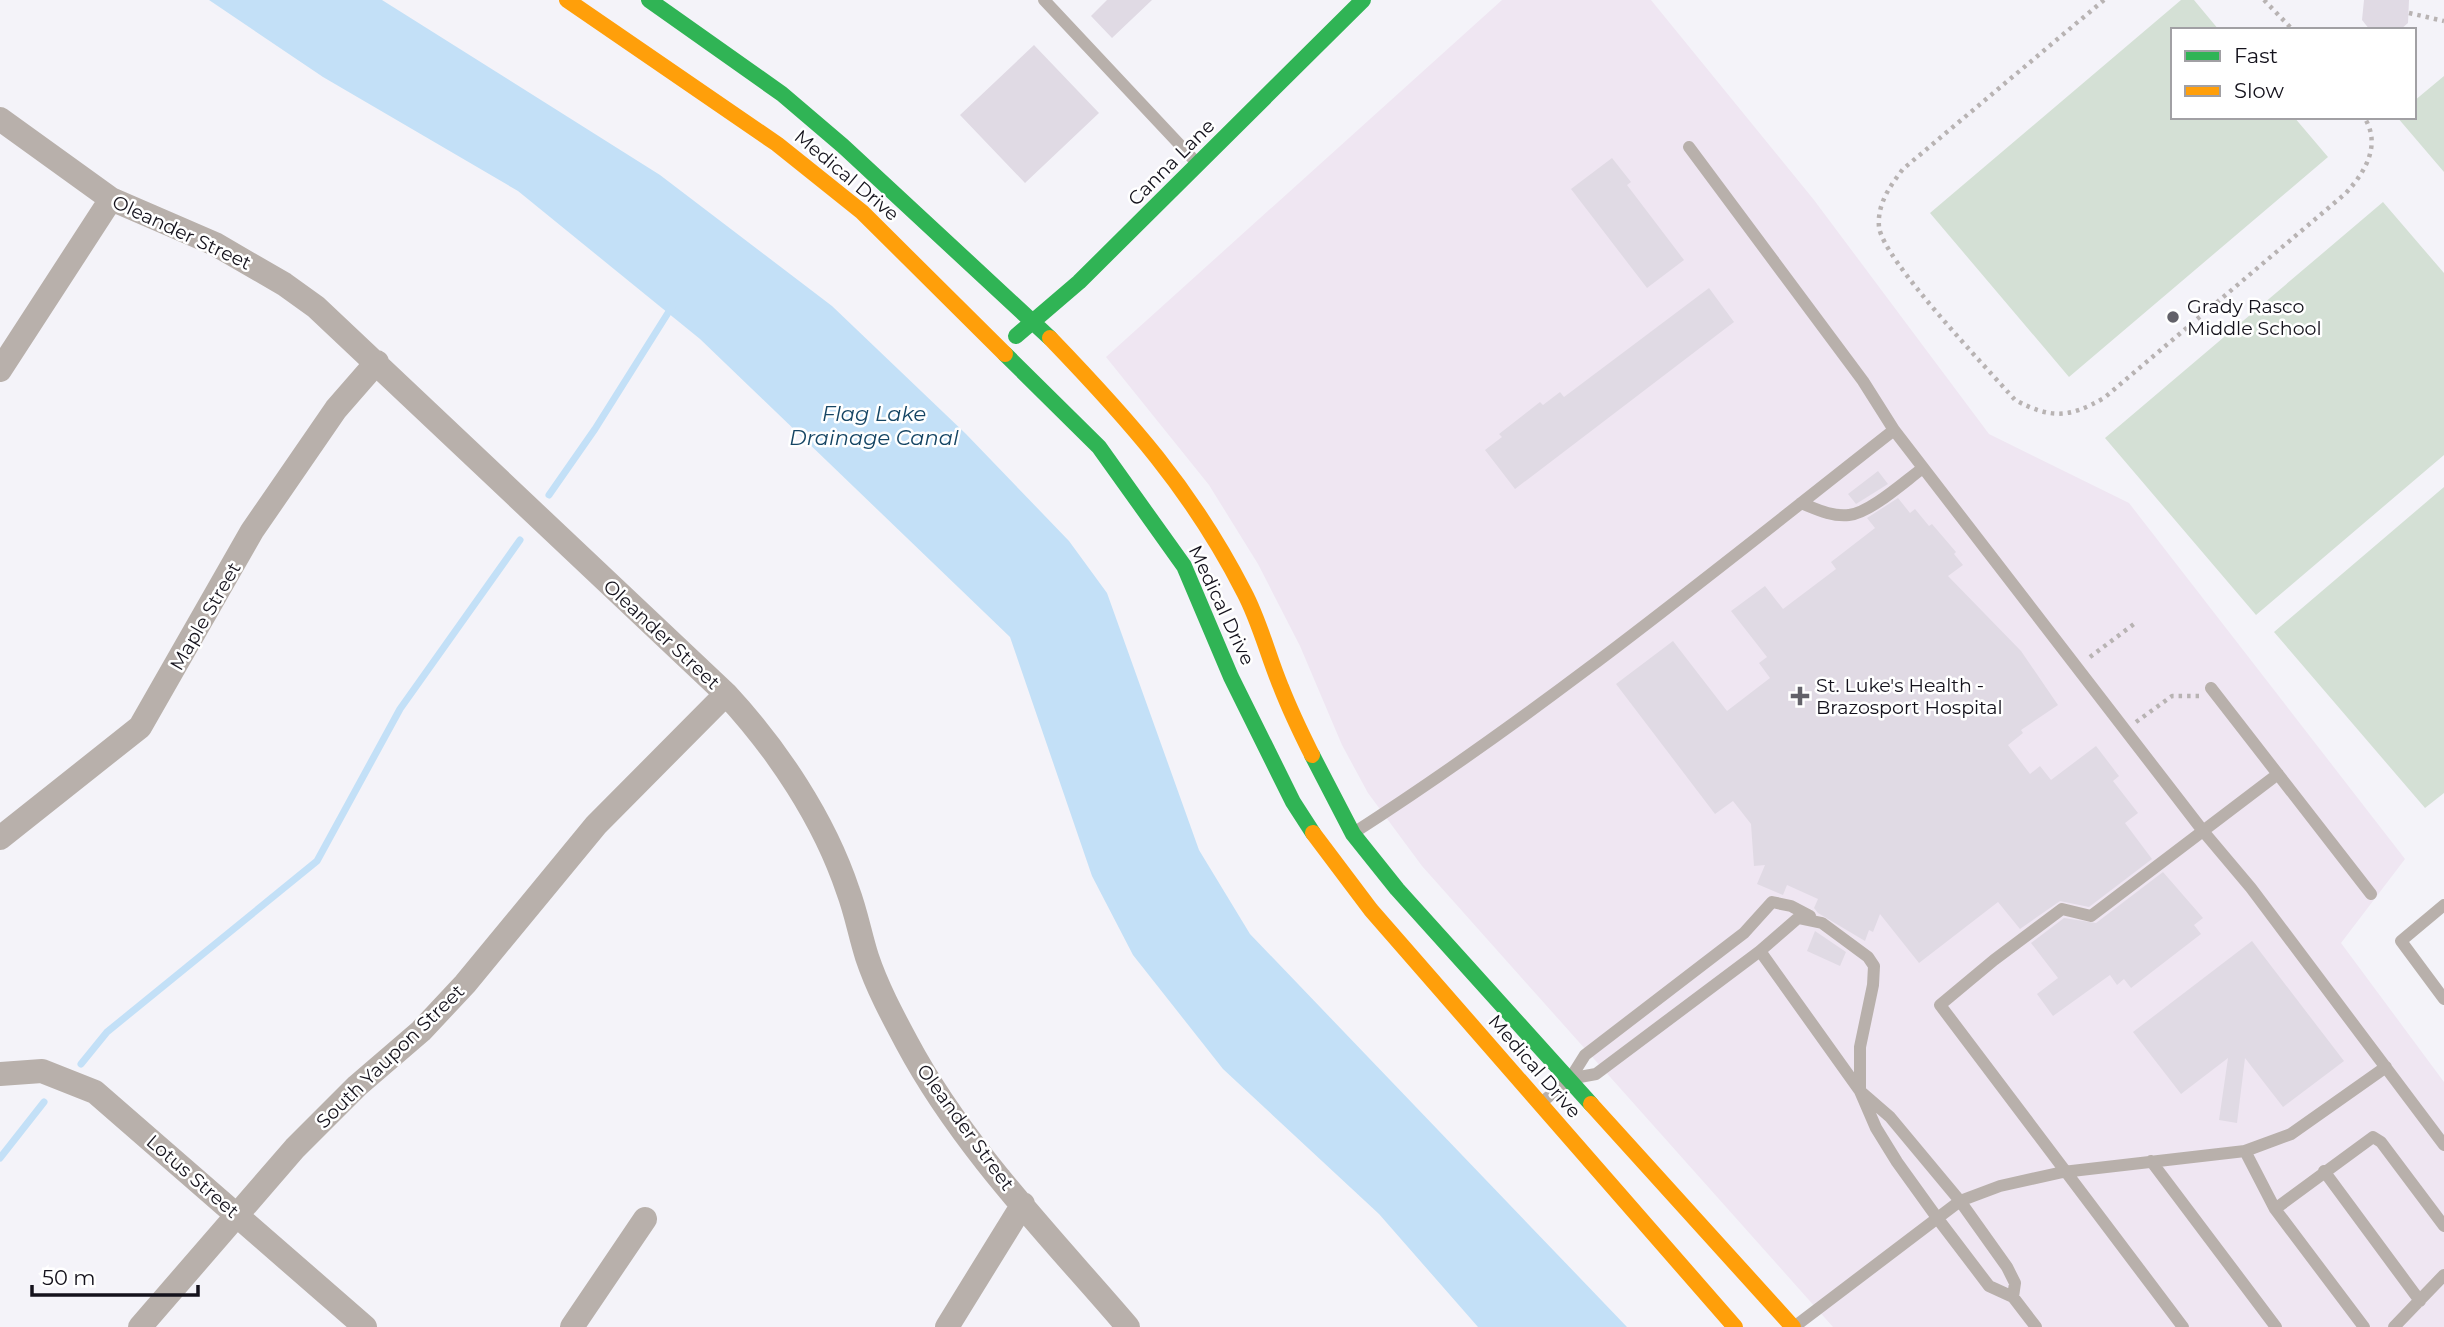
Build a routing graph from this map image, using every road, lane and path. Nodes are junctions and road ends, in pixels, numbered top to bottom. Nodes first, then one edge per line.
1 (567, 0) edge
2 (649, 0) edge
3 (1044, 0) edge
4 (1363, 0) edge
5 (2104, 0) edge
6 (2264, 0) edge
7 (2409, 13) dead end
8 (2444, 21) edge
9 (2291, 28) edge
10 (0, 119) edge
11 (2365, 119) edge
12 (1689, 147) dead end
13 (1198, 165) junction
14 (111, 199) junction
15 (1033, 321) junction
16 (1002, 347) junction
17 (377, 362) junction
18 (0, 370) edge
19 (1894, 430) junction
20 (1923, 468) junction
21 (1801, 503) junction
22 (2134, 624) dead end
23 (2076, 667) junction
24 (2211, 688) dead end
25 (726, 694) junction
26 (2200, 696) dead end
27 (2126, 730) junction
28 (2278, 774) junction
29 (2203, 831) junction
30 (0, 838) edge
31 (1340, 844) junction
32 (2371, 894) dead end
33 (2444, 905) edge
34 (1822, 923) junction
35 (1760, 951) junction
36 (2444, 999) edge
37 (2386, 1067) junction
38 (0, 1074) edge
39 (1570, 1079) junction
40 (1860, 1091) junction
41 (1540, 1104) junction
42 (2444, 1144) edge
43 (2245, 1151) junction
44 (2151, 1161) junction
45 (2324, 1171) junction
46 (2063, 1172) junction
47 (1960, 1201) junction
48 (1023, 1204) junction
49 (2275, 1209) junction
50 (239, 1215) junction
51 (645, 1219) dead end
52 (1938, 1219) junction
53 (2444, 1226) edge
54 (2444, 1275) edge
55 (2012, 1297) junction
56 (2420, 1301) junction
57 (140, 1327) edge
58 (365, 1327) edge
59 (572, 1327) edge
60 (947, 1327) edge
61 (1128, 1327) edge
62 (1735, 1327) edge
63 (1793, 1327) edge
64 (2036, 1327) edge
65 (2183, 1327) edge
66 (2276, 1327) edge
67 (2364, 1327) edge
68 (2394, 1327) edge

1 - 16 street, Medical Drive
2 - 15 street, Medical Drive
3 - 13 lane
4 - 13 street, Canna Lane
5 - 11 path
6 - 9 path
7 - 8 path
10 - 14 street, Oleander Street
12 - 19 lane
13 - 15 street, Canna Lane
14 - 17 street, Oleander Street
14 - 18 street
15 - 16 street, Canna Lane
15 - 31 street, Medical Drive
16 - 31 street, Medical Drive
17 - 25 street, Oleander Street
17 - 30 street, Maple Street
19 - 20 lane
19 - 21 lane
20 - 21 lane
20 - 23 lane
21 - 31 lane
22 - 23 path
23 - 27 lane
24 - 28 lane
25 - 48 street, Oleander Street
25 - 50 street, South Yaupon Street
26 - 27 path
27 - 29 lane
28 - 29 lane
28 - 32 lane
29 - 37 lane
29 - 46 lane
31 - 39 street, Medical Drive
31 - 41 street, Medical Drive
33 - 36 lane
34 - 35 lane
34 - 39 lane
34 - 40 lane
35 - 39 lane
35 - 40 lane
37 - 42 lane
37 - 43 lane
38 - 50 street, Lotus Street
39 - 41 lane
39 - 63 street, Medical Drive
40 - 47 lane
40 - 52 lane
41 - 62 street, Medical Drive
43 - 44 lane
43 - 49 lane
44 - 46 lane
44 - 66 lane
45 - 49 lane
45 - 53 lane
45 - 56 lane
46 - 47 lane
46 - 65 lane
47 - 52 lane
47 - 55 lane
48 - 60 street
48 - 61 street, Oleander Street
49 - 67 lane
50 - 57 street, South Yaupon Street
50 - 58 street, Lotus Street
51 - 59 street
52 - 55 lane
52 - 63 lane
54 - 56 lane
55 - 64 lane
56 - 68 lane

